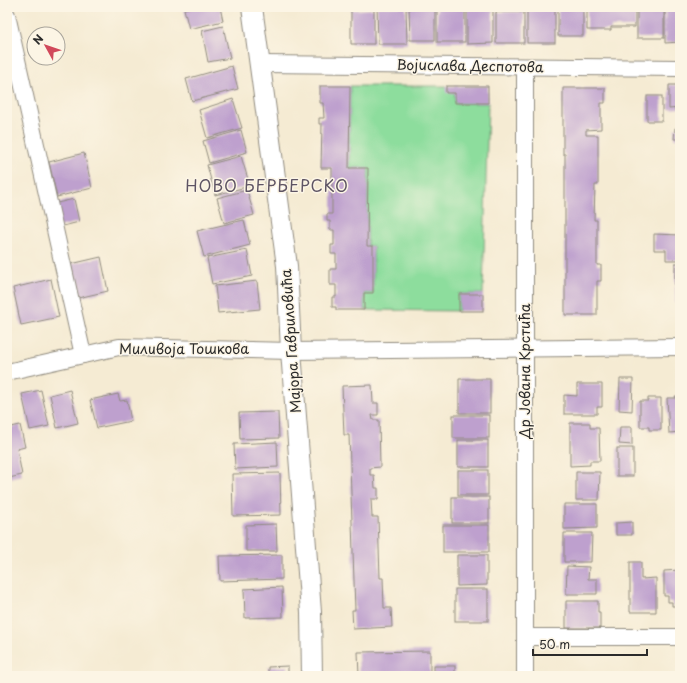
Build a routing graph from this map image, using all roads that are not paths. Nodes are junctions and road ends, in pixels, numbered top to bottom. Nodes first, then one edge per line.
1 (252, 7) edge
2 (7, 15) edge
3 (261, 64) junction
4 (525, 67) junction
5 (680, 68) edge
6 (680, 347) edge
7 (525, 349) junction
8 (291, 351) junction
9 (83, 355) junction
10 (7, 372) edge
11 (525, 637) junction
12 (680, 637) edge
13 (312, 676) edge
14 (525, 676) edge

1 - 3 street, Мајора Гавриловића
2 - 9 street
3 - 4 street, Војислава Деспотова
3 - 8 street, Мајора Гавриловића
4 - 5 street, Војислава Деспотова
4 - 7 street, Др Јована Крстића
6 - 7 street, Миливоја Тошкова
7 - 8 street, Миливоја Тошкова
7 - 11 street, Др Јована Крстића
8 - 9 street, Миливоја Тошкова
8 - 13 street, Мајора Гавриловића
9 - 10 street, Миливоја Тошкова
11 - 12 street
11 - 14 street, Др Јована Крстића

